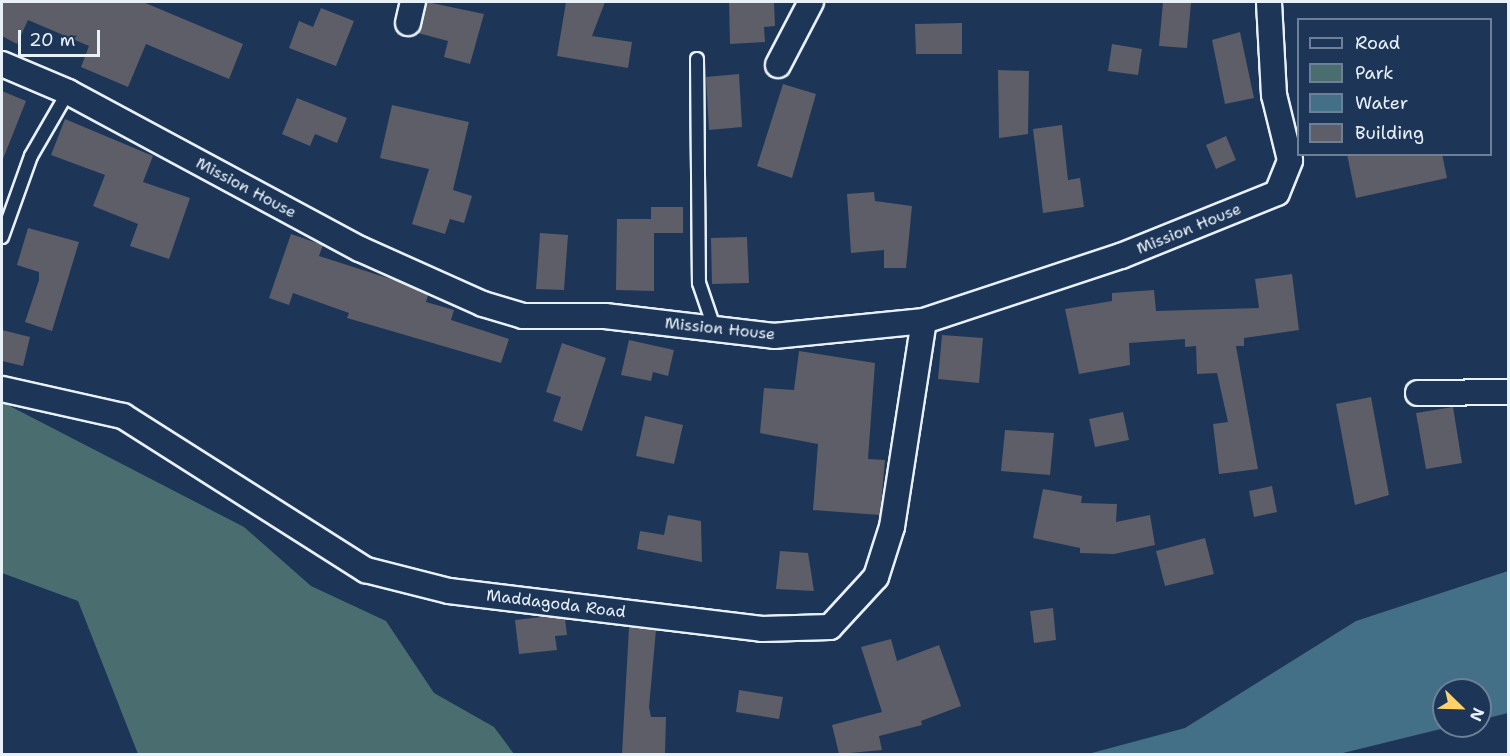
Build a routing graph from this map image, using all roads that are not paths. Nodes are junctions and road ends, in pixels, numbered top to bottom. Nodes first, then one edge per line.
1 (811, 2) edge
2 (1269, 2) edge
3 (696, 59) dead end
4 (2, 64) edge
5 (778, 65) dead end
6 (68, 92) junction
7 (2, 237) edge
8 (924, 321) junction
9 (715, 330) junction
10 (2, 389) edge
11 (1509, 392) edge
12 (1418, 393) dead end

1 - 5 street
2 - 8 street, Mission House
3 - 9 lane
4 - 6 street, Mission House
6 - 7 lane
6 - 9 street, Mission House
8 - 9 street, Mission House
8 - 10 street, Maddagoda Road
11 - 12 street

